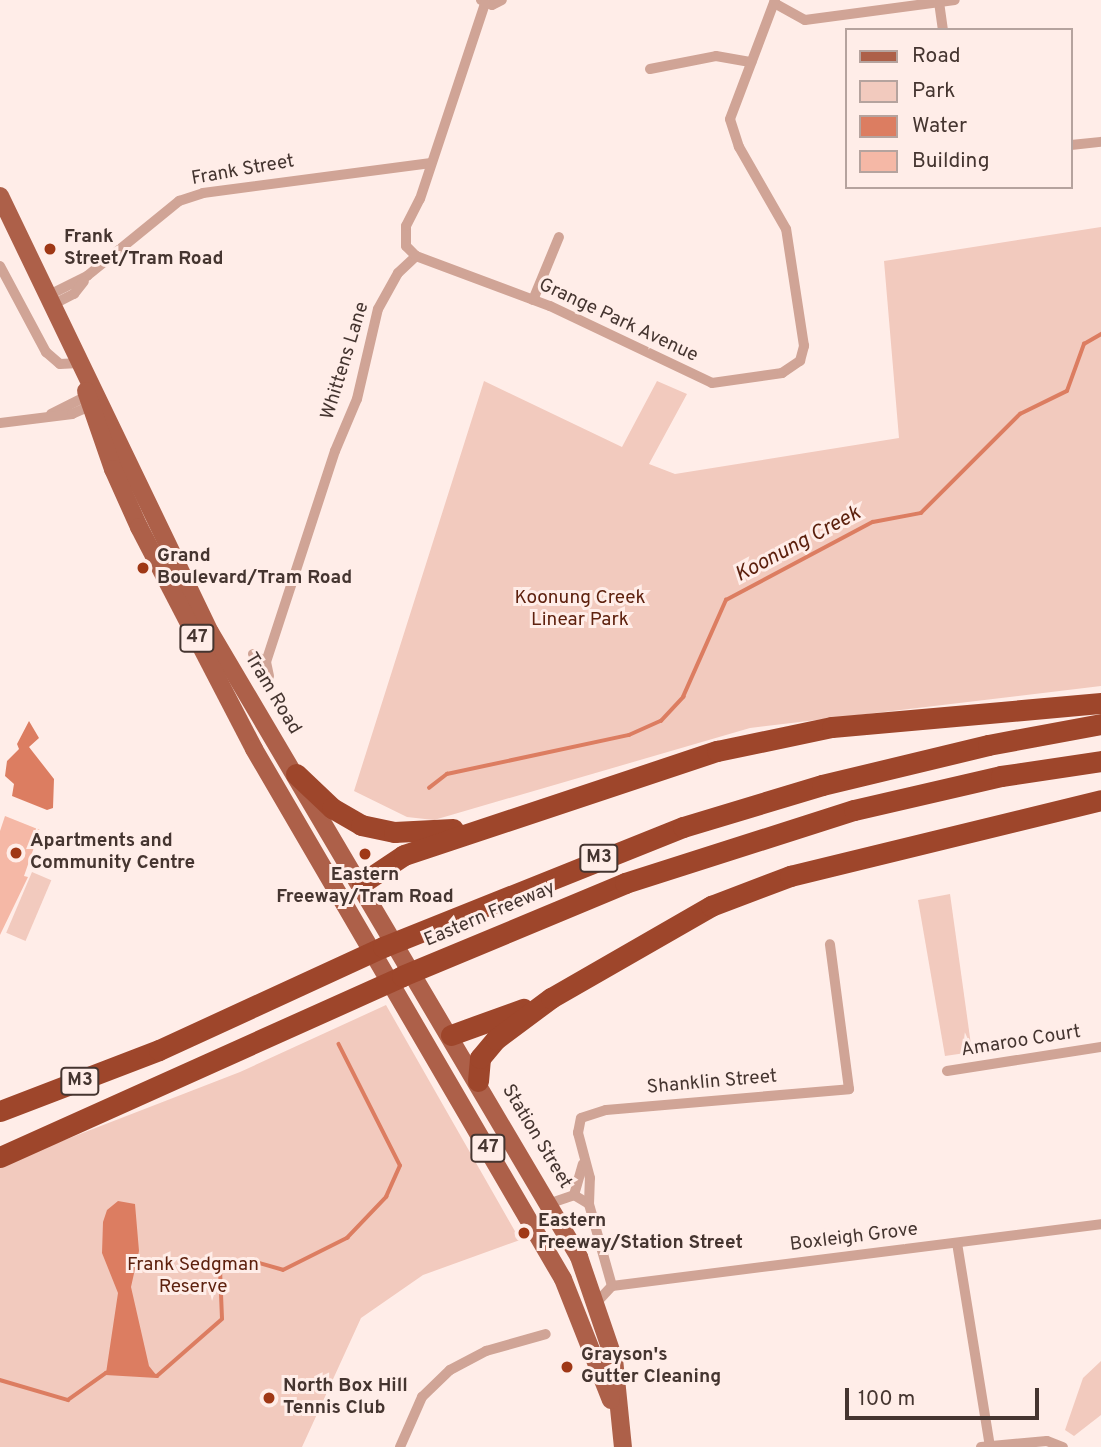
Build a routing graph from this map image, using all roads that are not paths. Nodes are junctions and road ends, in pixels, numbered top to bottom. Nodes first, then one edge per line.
1 (502, 0) edge
2 (955, 0) edge
3 (774, 1) edge
4 (483, 2) edge
5 (939, 2) junction
6 (943, 28) edge
7 (751, 62) junction
8 (650, 69) dead end
9 (1101, 142) edge
10 (1073, 145) edge
11 (430, 163) junction
12 (0, 196) edge
13 (559, 237) dead end
14 (416, 256) junction
15 (0, 266) edge
16 (49, 300) junction
17 (533, 300) junction
18 (79, 363) junction
19 (91, 400) junction
20 (0, 423) edge
21 (153, 514) junction
22 (136, 520) junction
23 (254, 654) dead end
24 (266, 662) junction
25 (269, 676) dead end
26 (1101, 703) edge
27 (1101, 724) edge
28 (1101, 761) edge
29 (296, 774) junction
30 (1101, 800) edge
31 (502, 819) junction
32 (362, 883) junction
33 (351, 915) junction
34 (830, 944) dead end
35 (551, 998) junction
36 (412, 1017) junction
37 (451, 1035) junction
38 (1101, 1047) edge
39 (947, 1071) dead end
40 (478, 1081) junction
41 (0, 1111) edge
42 (581, 1118) joint
43 (0, 1157) edge
44 (583, 1158) junction
45 (574, 1195) junction
46 (551, 1203) junction
47 (589, 1204) junction
48 (1101, 1224) edge
49 (957, 1243) junction
50 (563, 1279) junction
51 (612, 1286) junction
52 (570, 1296) junction
53 (597, 1302) junction
54 (546, 1334) dead end
55 (622, 1441) edge
56 (400, 1447) edge
57 (985, 1447) edge
58 (1063, 1447) edge

1 - 4 street
2 - 5 street
3 - 5 street
3 - 7 street, Grange Park Avenue
4 - 11 street
5 - 6 street
7 - 8 street
7 - 17 street, Grange Park Avenue
9 - 10 street
11 - 14 street
11 - 16 street, Frank Street
12 - 16 main road, Tram Road / 47
13 - 17 street
14 - 17 street, Grange Park Avenue
14 - 24 street, Whittens Lane
15 - 18 street
16 - 18 main road, Tram Road / 47
18 - 19 main road, Tram Road / 47
19 - 20 street
19 - 21 main road, Tram Road / 47
19 - 22 main road, Tram Road / 47
21 - 22 main road
21 - 29 main road, Tram Road / 47
22 - 33 main road, Tram Road / 47
23 - 24 street
24 - 25 street
26 - 31 highway
27 - 41 highway, Eastern Freeway / M3
28 - 43 highway, Eastern Freeway / M3
29 - 31 highway
29 - 32 main road, Tram Road / 47
30 - 35 highway
31 - 32 highway
32 - 33 main road
32 - 37 main road, Tram Road / 47
33 - 36 main road, Tram Road / 47
34 - 42 street, Shanklin Street
35 - 37 highway
35 - 40 highway
36 - 37 main road
36 - 50 main road, Station Street / 47
37 - 40 main road, Station Street / 47
38 - 39 street, Amaroo Court
40 - 46 main road, Station Street / 47
42 - 44 street, Station Street
44 - 45 street, Station Street
44 - 47 street, Station Street
45 - 46 street
45 - 47 street
46 - 50 main road
46 - 53 main road, Station Street / 47
47 - 51 street, Station Street
48 - 49 street, Boxleigh Grove
49 - 51 street, Boxleigh Grove
49 - 57 street
50 - 52 main road, Station Street / 47
51 - 53 street
52 - 53 main road
52 - 55 main road, Station Street / 47
53 - 55 main road, Station Street / 47
54 - 56 street
57 - 58 street

